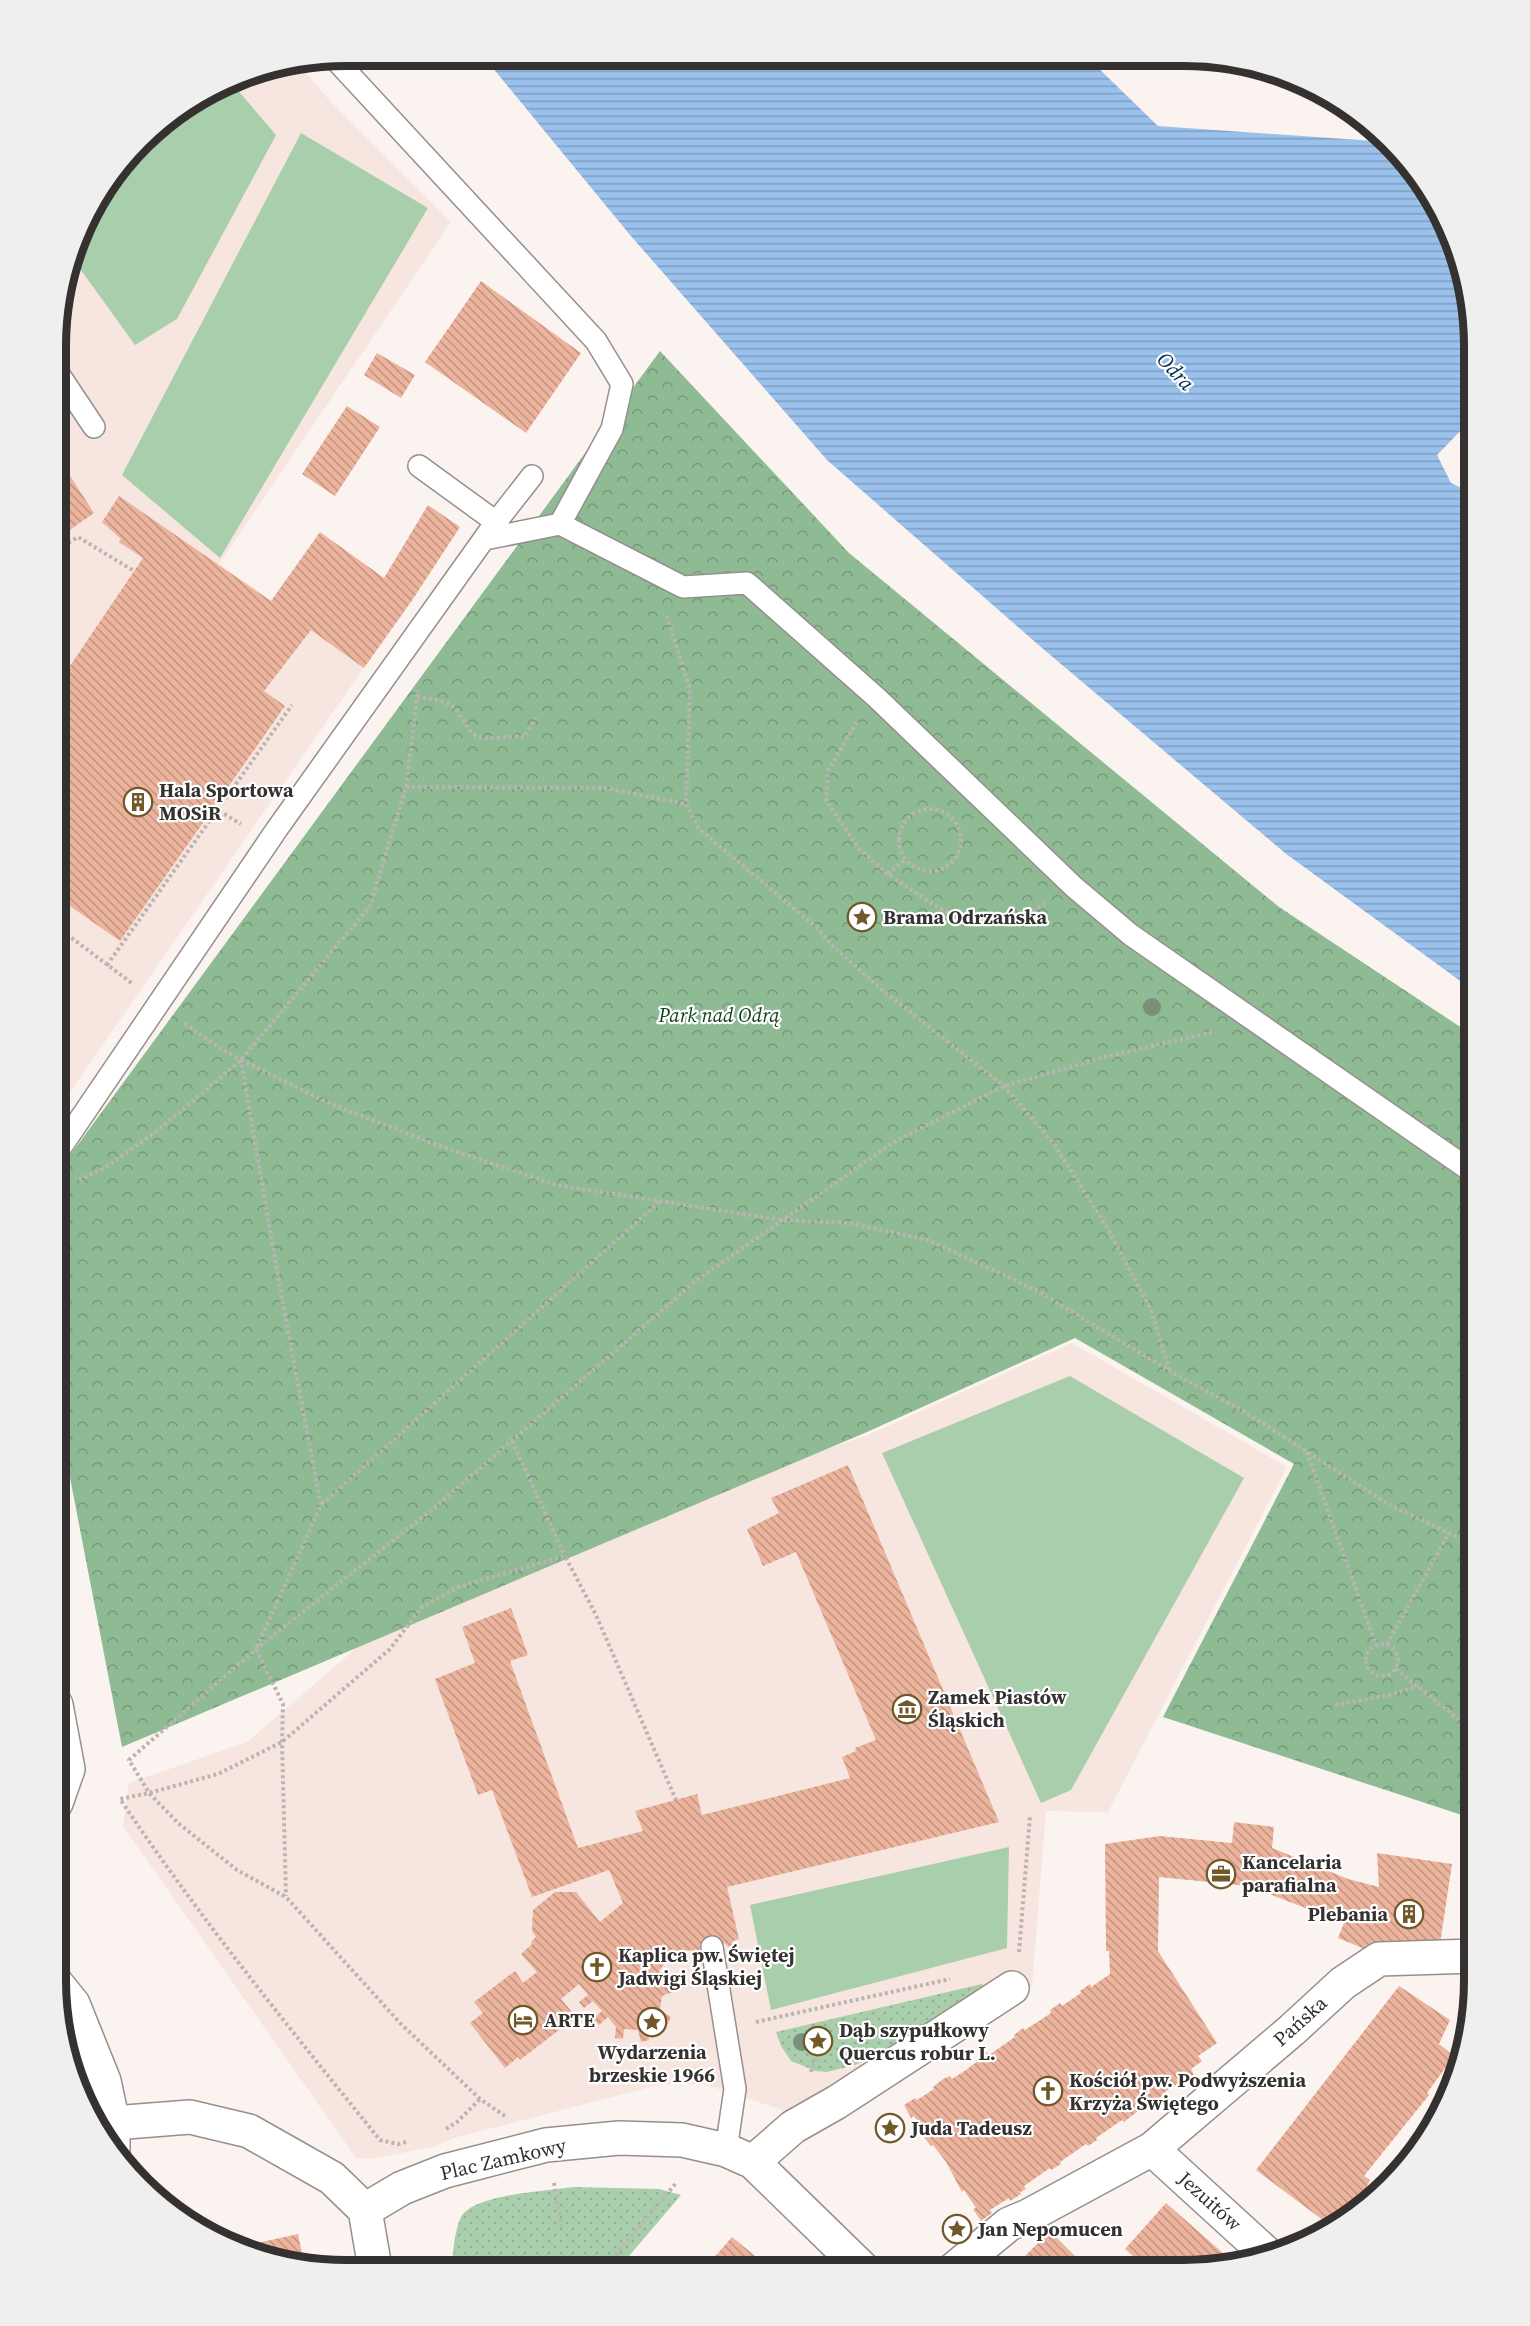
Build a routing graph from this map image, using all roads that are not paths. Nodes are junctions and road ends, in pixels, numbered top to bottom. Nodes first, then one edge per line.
1 (342, 66) edge
2 (66, 385) edge
3 (94, 427) dead end
4 (419, 466) dead end
5 (532, 477) dead end
6 (560, 524) junction
7 (490, 531) junction
8 (66, 1140) edge
9 (1464, 1166) edge
10 (66, 1758) edge
11 (66, 1775) edge
12 (712, 1947) dead end
13 (1464, 1956) edge
14 (1012, 1988) road end
15 (67, 1996) edge
16 (113, 2135) edge
17 (114, 2138) edge
18 (1152, 2149) junction
19 (740, 2156) junction
20 (365, 2210) junction
21 (1261, 2249) edge
22 (374, 2260) edge
23 (853, 2260) edge
24 (965, 2260) edge

1 - 6 lane
2 - 3 lane
4 - 7 lane
5 - 7 lane
6 - 7 lane
6 - 9 lane
7 - 8 lane
10 - 11 street
12 - 19 lane
13 - 18 street, Pańska
14 - 19 street
15 - 16 street
17 - 20 street
18 - 21 street, Jezuitów
18 - 24 street, Pańska
19 - 20 street, Plac Zamkowy
19 - 23 street
20 - 22 street

